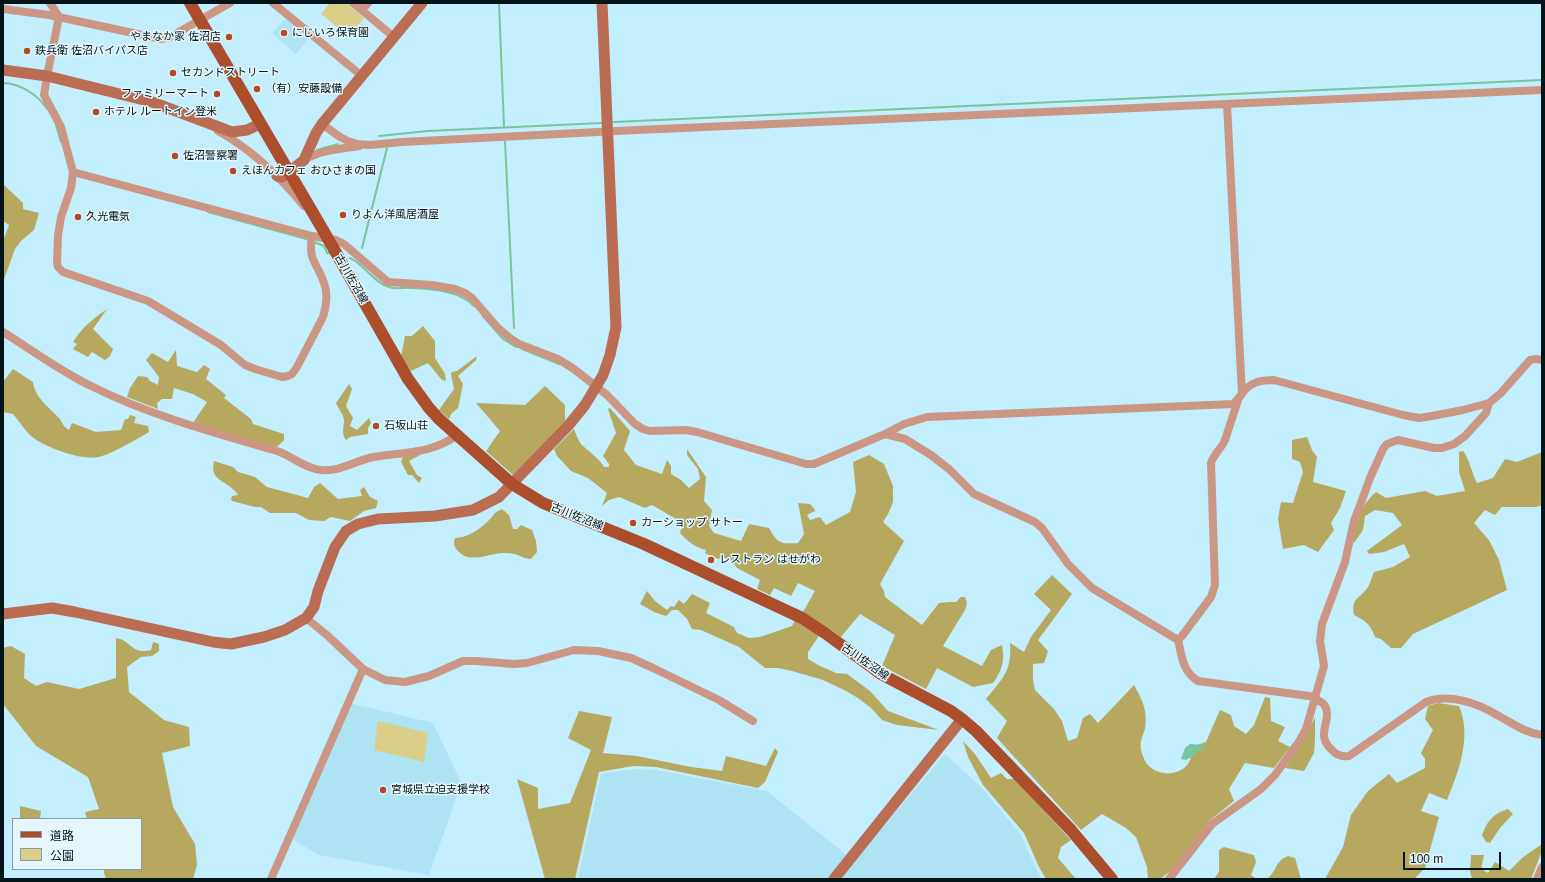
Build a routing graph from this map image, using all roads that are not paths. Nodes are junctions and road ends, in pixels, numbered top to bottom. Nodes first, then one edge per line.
1 (50, 3) edge
2 (190, 3) edge
3 (230, 3) edge
4 (273, 3) edge
5 (353, 3) edge
6 (368, 3) edge
7 (422, 3) edge
8 (602, 3) edge
9 (3, 9) edge
10 (362, 10) junction
11 (59, 17) junction
12 (200, 20) junction
13 (394, 37) junction
14 (3, 70) edge
15 (47, 76) junction
16 (362, 76) junction
17 (1542, 90) edge
18 (1227, 104) junction
19 (198, 120) junction
20 (260, 124) junction
21 (322, 124) junction
22 (609, 132) junction
23 (370, 145) junction
24 (304, 160) junction
25 (290, 172) junction
26 (73, 175) junction
27 (278, 176) junction
28 (326, 234) junction
29 (312, 239) junction
30 (3, 332) edge
31 (1542, 360) edge
32 (596, 387) junction
33 (1240, 397) junction
34 (1489, 403) junction
35 (884, 434) junction
36 (457, 435) junction
37 (512, 484) junction
38 (32, 610) junction
39 (3, 614) edge
40 (306, 618) junction
41 (3, 619) edge
42 (1178, 640) junction
43 (363, 669) junction
44 (1315, 698) junction
45 (753, 720) dead end
46 (962, 720) junction
47 (1542, 735) edge
48 (1542, 866) edge
49 (272, 879) edge
50 (834, 879) edge
51 (1112, 879) edge
52 (1169, 879) edge
53 (1537, 879) edge

1 - 11 street
2 - 12 main road, 古川佐沼線
3 - 12 street
4 - 16 street
5 - 10 street
6 - 10 street
7 - 13 street
8 - 22 street
9 - 11 street
10 - 13 street
11 - 12 street
11 - 15 street
12 - 20 main road, 古川佐沼線
13 - 16 street
14 - 15 street
15 - 19 street
15 - 26 street
16 - 21 street
17 - 18 street
18 - 22 street
18 - 33 street
19 - 20 street
19 - 27 street
20 - 25 main road, 古川佐沼線
21 - 23 street
21 - 24 street
22 - 23 street
22 - 32 street
23 - 24 street
24 - 25 street
25 - 27 street
25 - 28 main road, 古川佐沼線
26 - 29 street
26 - 29 street
27 - 28 street
28 - 29 street
28 - 32 street
28 - 36 main road, 古川佐沼線
30 - 36 street
31 - 34 street
32 - 35 street
32 - 37 street
33 - 34 street
33 - 35 street
33 - 42 street
34 - 44 street
35 - 42 street
36 - 37 main road, 古川佐沼線
37 - 40 street
37 - 46 main road, 古川佐沼線
38 - 39 street
38 - 40 street
38 - 41 street
40 - 43 street
42 - 44 street
43 - 45 street
43 - 49 street
44 - 47 street
44 - 52 street
46 - 50 street
46 - 51 main road, 古川佐沼線
48 - 53 street

